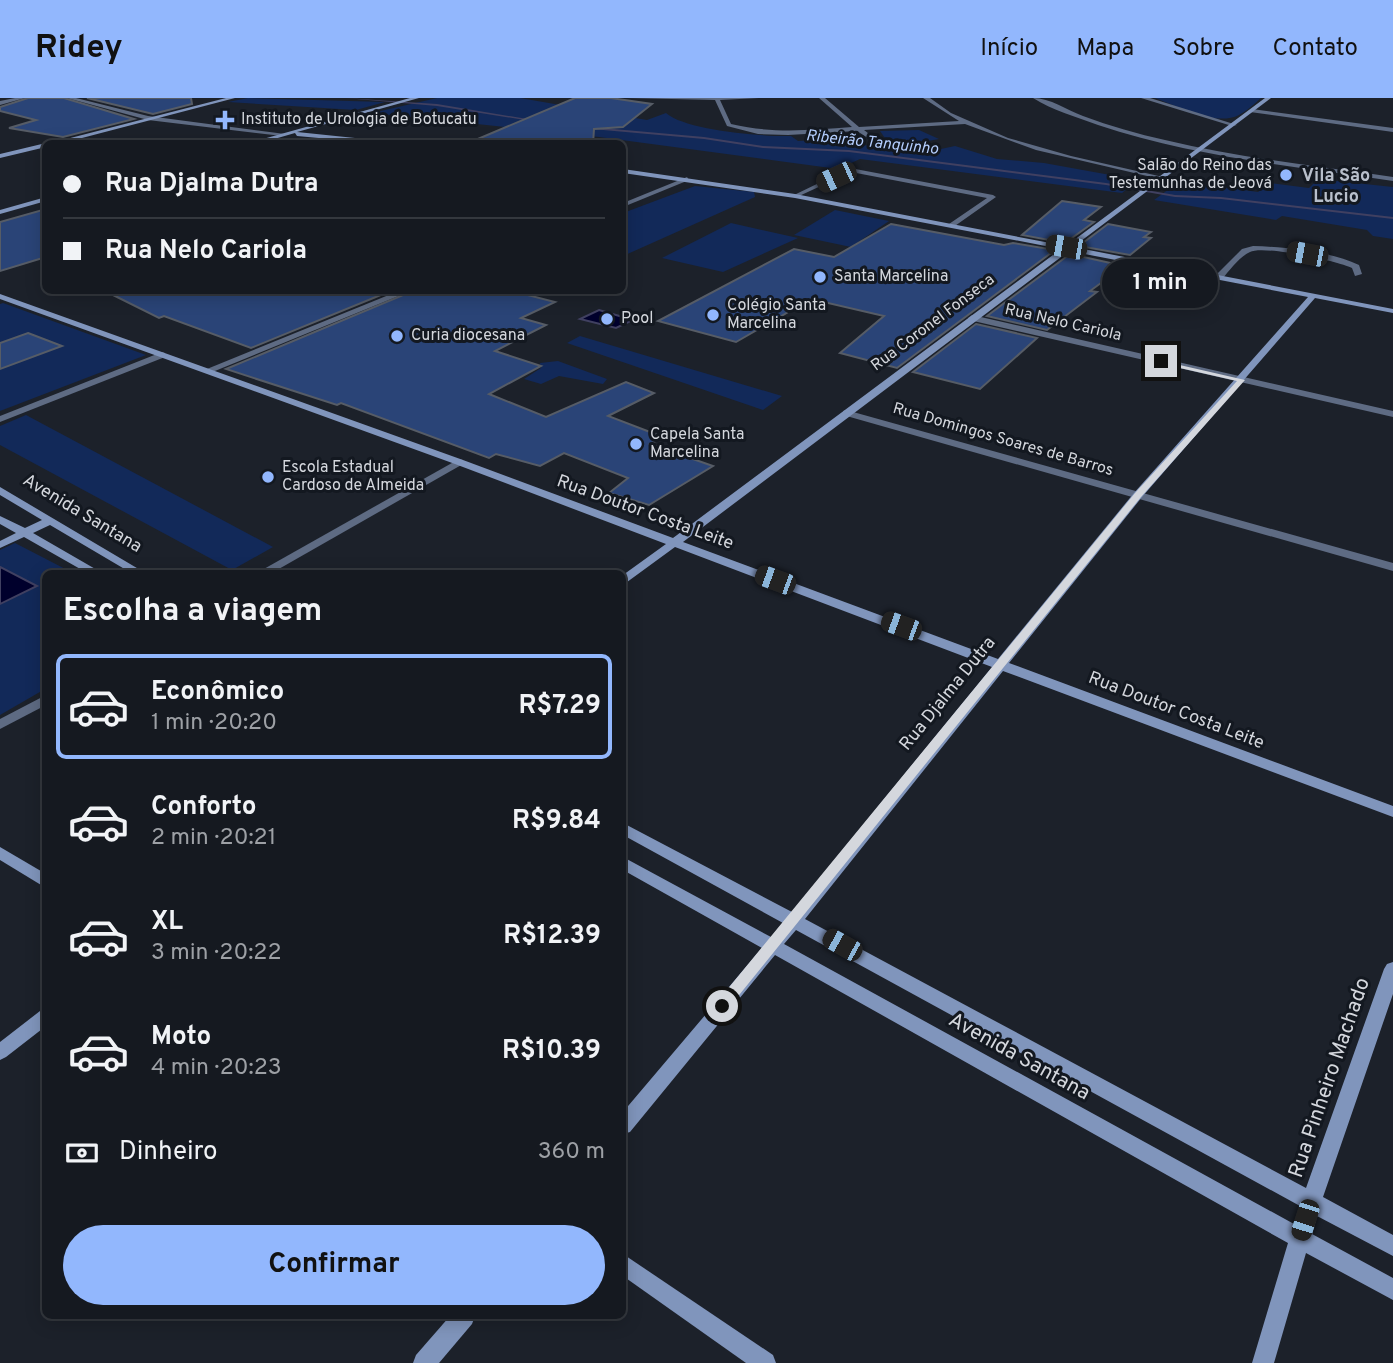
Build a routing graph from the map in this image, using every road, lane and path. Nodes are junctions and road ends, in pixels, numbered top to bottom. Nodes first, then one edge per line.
1 (22, 98) edge
2 (70, 98) edge
3 (232, 98) edge
4 (629, 98) edge
5 (693, 98) edge
6 (756, 98) edge
7 (822, 98) edge
8 (926, 98) edge
9 (1036, 98) edge
10 (1144, 98) edge
11 (1268, 98) edge
12 (413, 99) edge
13 (717, 99) edge
14 (0, 103) edge
15 (1252, 111) junction
16 (148, 118) junction
17 (969, 122) junction
18 (1234, 125) junction
19 (857, 129) junction
20 (1393, 130) edge
21 (282, 134) junction
22 (871, 138) dead end
23 (63, 140) edge
24 (262, 140) edge
25 (359, 140) edge
26 (42, 146) edge
27 (1201, 149) junction
28 (0, 156) edge
29 (626, 171) edge
30 (1160, 177) junction
31 (687, 179) junction
32 (1393, 179) edge
33 (795, 196) junction
34 (42, 200) edge
35 (626, 204) edge
36 (0, 212) edge
37 (952, 226) junction
38 (1066, 247) junction
39 (1358, 274) dead end
40 (1219, 277) junction
41 (399, 294) edge
42 (1313, 296) junction
43 (2, 298) edge
44 (1393, 311) edge
45 (972, 318) junction
46 (162, 355) junction
47 (207, 371) junction
48 (1242, 380) junction
49 (846, 412) junction
50 (1393, 414) edge
51 (0, 419) edge
52 (459, 462) junction
53 (0, 490) edge
54 (1138, 495) junction
55 (0, 519) edge
56 (51, 520) junction
57 (26, 533) junction
58 (675, 543) junction
59 (0, 545) edge
60 (1393, 567) edge
61 (92, 570) edge
62 (134, 570) edge
63 (268, 570) edge
64 (626, 579) edge
65 (1002, 664) junction
66 (42, 701) edge
67 (0, 725) edge
68 (1393, 812) edge
69 (626, 830) edge
70 (0, 853) edge
71 (626, 865) edge
72 (42, 880) edge
73 (795, 920) junction
74 (771, 946) junction
75 (1393, 969) edge
76 (42, 1019) edge
77 (0, 1052) edge
78 (626, 1122) edge
79 (1311, 1202) junction
80 (1299, 1239) junction
81 (1393, 1246) edge
82 (626, 1266) edge
83 (1393, 1290) edge
84 (461, 1319) edge
85 (424, 1363) edge
86 (765, 1363) edge
87 (1264, 1363) edge

1 - 14 street
2 - 16 street
3 - 16 street
4 - 5 street
5 - 13 street
6 - 13 street
7 - 19 street
8 - 17 street
9 - 27 street
10 - 18 street
11 - 15 street, Rua Coronel Fonseca
12 - 21 street
13 - 19 street
15 - 18 street, Rua Coronel Fonseca
15 - 20 street
16 - 21 street
16 - 23 street
17 - 19 street
17 - 30 street
18 - 27 street, Rua Coronel Fonseca
19 - 22 street
21 - 24 street
21 - 25 street
26 - 28 street
27 - 30 street, Rua Coronel Fonseca
27 - 32 street
29 - 31 street
30 - 38 street, Rua Coronel Fonseca
31 - 33 street
31 - 35 street
33 - 37 street
33 - 37 street
34 - 36 street
37 - 38 street
38 - 40 street
38 - 45 street, Rua Coronel Fonseca
39 - 40 street
40 - 42 street
41 - 47 street
42 - 44 street
42 - 48 street, Rua Djalma Dutra
43 - 46 street, Rua Doutor Costa Leite
45 - 48 street, Rua Nelo Cariola
45 - 49 street, Rua Coronel Fonseca
46 - 47 street, Rua Doutor Costa Leite
46 - 51 street
47 - 52 street, Rua Doutor Costa Leite
48 - 50 street, Rua Nelo Cariola
48 - 54 street, Rua Djalma Dutra
49 - 54 street, Rua Domingos Soares de Barros
49 - 58 street, Rua Coronel Fonseca
52 - 58 street, Rua Doutor Costa Leite
52 - 63 street
53 - 56 street, Avenida Santana
54 - 60 street, Rua Domingos Soares de Barros
54 - 65 street, Rua Djalma Dutra
55 - 57 street
56 - 57 street
56 - 62 street, Avenida Santana
57 - 59 street
57 - 61 street
58 - 64 street, Rua Coronel Fonseca
58 - 65 street, Rua Doutor Costa Leite
65 - 68 street, Rua Doutor Costa Leite
65 - 73 street, Rua Djalma Dutra
66 - 67 street
69 - 73 street, Avenida Santana
70 - 72 street
71 - 74 street, Avenida Santana
73 - 74 street, Rua Djalma Dutra
73 - 79 street, Avenida Santana
74 - 78 street, Rua Djalma Dutra
74 - 80 street, Avenida Santana
75 - 79 street, Rua Pinheiro Machado
76 - 77 street
79 - 80 street, Rua Pinheiro Machado
79 - 81 street, Avenida Santana
80 - 83 street, Avenida Santana
80 - 87 street, Rua Pinheiro Machado
82 - 86 street
84 - 85 street

